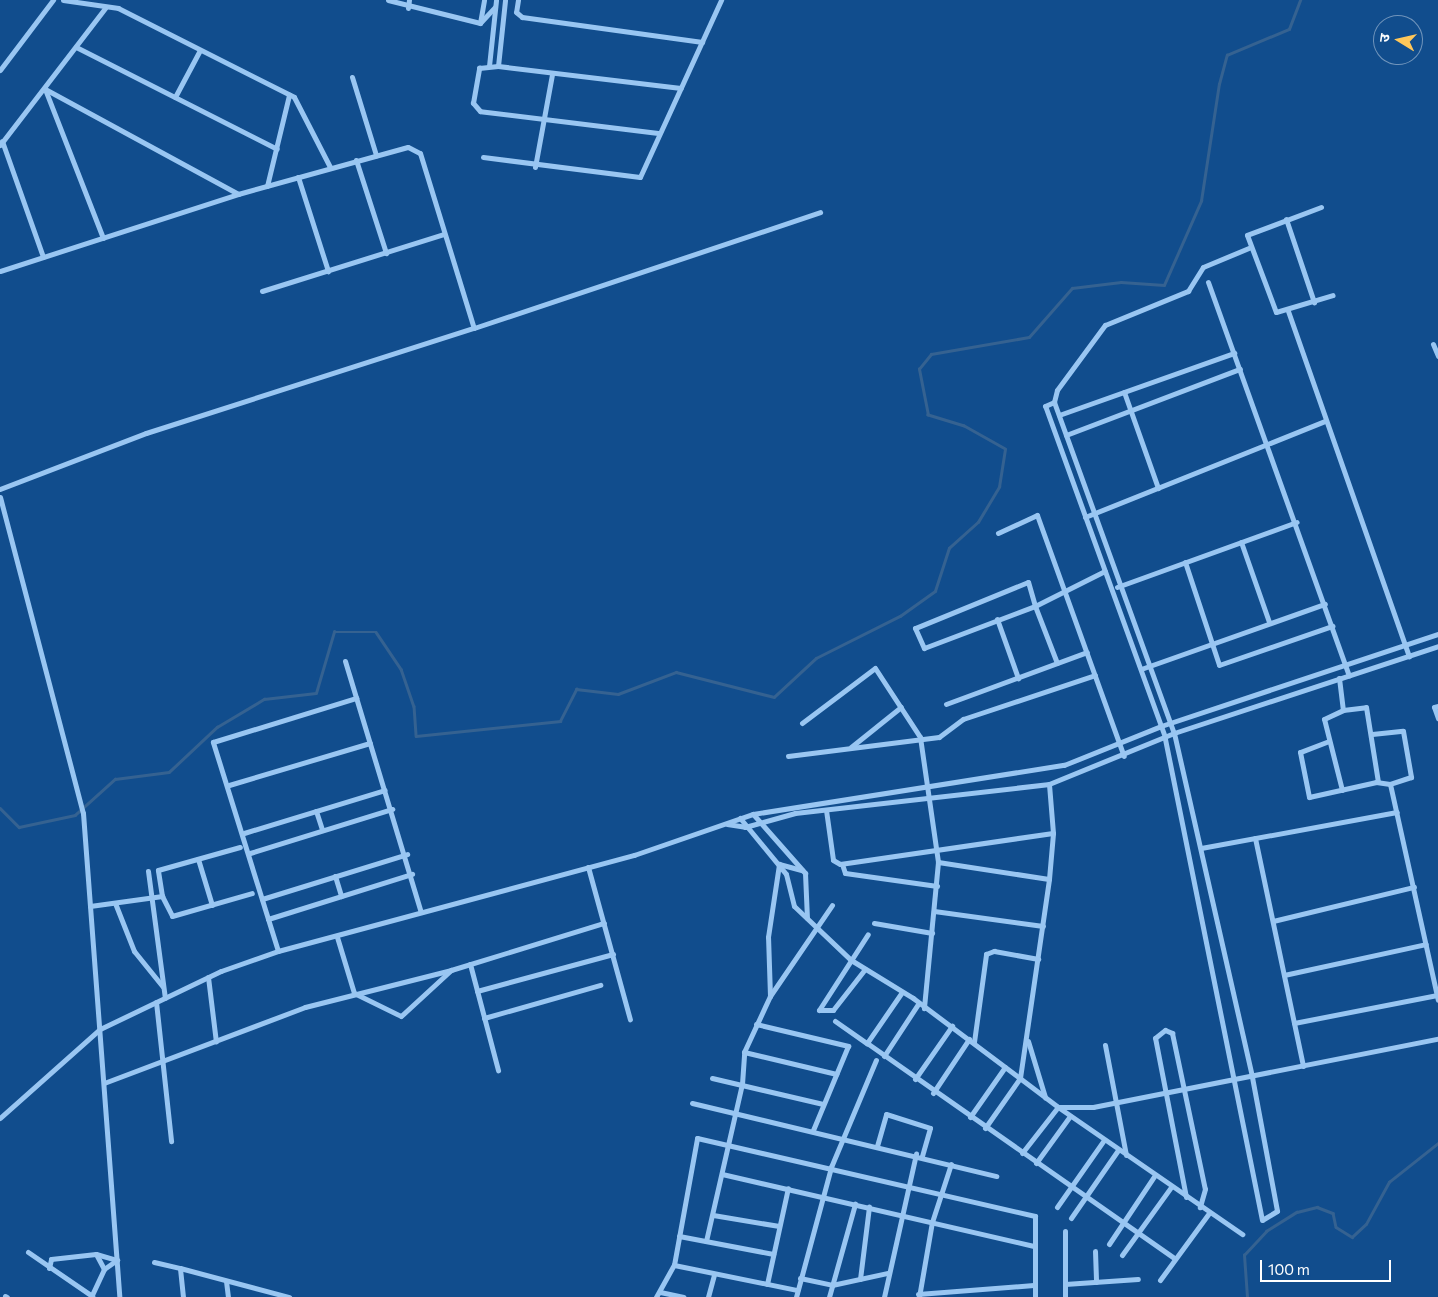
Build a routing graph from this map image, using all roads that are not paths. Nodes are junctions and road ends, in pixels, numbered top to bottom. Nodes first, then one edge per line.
1 (53, 0) edge
2 (63, 0) edge
3 (388, 0) edge
4 (409, 0) edge
5 (484, 0) edge
6 (505, 0) edge
7 (518, 0) edge
8 (721, 0) edge
9 (496, 3) edge
10 (105, 8) junction
11 (408, 8) junction
12 (480, 23) junction
13 (702, 42) junction
14 (76, 47) junction
15 (200, 50) junction
16 (491, 54) junction
17 (490, 66) junction
18 (498, 66) junction
19 (479, 68) junction
20 (0, 70) edge
21 (552, 74) junction
22 (352, 76) dead end
23 (681, 88) junction
24 (45, 89) junction
25 (289, 94) junction
26 (175, 97) junction
27 (545, 120) junction
28 (658, 133) junction
29 (1, 143) edge
30 (277, 149) junction
31 (376, 155) junction
32 (483, 157) dead end
33 (356, 160) junction
34 (535, 166) junction
35 (330, 167) junction
36 (298, 177) junction
37 (267, 186) junction
38 (238, 194) junction
39 (1321, 207) dead end
40 (820, 212) dead end
41 (1286, 220) junction
42 (444, 234) junction
43 (103, 238) junction
44 (1251, 247) junction
45 (386, 253) junction
46 (43, 257) junction
47 (0, 271) edge
48 (328, 271) junction
49 (1208, 282) dead end
50 (262, 291) dead end
51 (1334, 295) dead end
52 (1314, 302) junction
53 (1288, 311) junction
54 (474, 328) junction
55 (1433, 344) dead end
56 (1234, 353) junction
57 (1438, 356) edge
58 (1240, 369) junction
59 (1124, 392) junction
60 (1054, 402) junction
61 (1131, 410) junction
62 (1059, 415) junction
63 (1324, 421) junction
64 (1066, 435) junction
65 (1269, 444) junction
66 (1158, 488) junction
67 (0, 489) edge
68 (0, 497) edge
69 (1095, 512) junction
70 (1085, 517) junction
71 (1297, 522) junction
72 (998, 533) dead end
73 (1241, 542) junction
74 (1185, 562) junction
75 (1105, 571) junction
76 (1119, 586) junction
77 (1112, 590) junction
78 (1065, 591) junction
79 (1325, 604) junction
80 (1034, 606) junction
81 (997, 619) junction
82 (1269, 622) junction
83 (1332, 626) junction
84 (1438, 634) edge
85 (1211, 641) junction
86 (1405, 645) junction
87 (1438, 646) edge
88 (1087, 652) junction
89 (1409, 656) junction
90 (345, 661) dead end
91 (1058, 663) junction
92 (1149, 666) junction
93 (1346, 666) junction
94 (1141, 669) junction
95 (1095, 675) junction
96 (1349, 675) junction
97 (1018, 678) junction
98 (1339, 678) junction
99 (356, 698) junction
100 (946, 704) dead end
101 (1438, 706) edge
102 (901, 707) junction
103 (1343, 710) junction
104 (1438, 718) edge
105 (802, 723) dead end
106 (1171, 723) junction
107 (1161, 726) junction
108 (1174, 733) junction
109 (1372, 734) junction
110 (920, 736) junction
111 (1165, 737) junction
112 (1329, 742) junction
113 (370, 743) junction
114 (1120, 746) junction
115 (851, 747) junction
116 (788, 756) dead end
117 (1124, 756) junction
118 (1378, 782) junction
119 (1049, 784) junction
120 (1390, 784) junction
121 (229, 785) junction
122 (928, 787) junction
123 (385, 790) junction
124 (1342, 790) junction
125 (930, 799) junction
126 (392, 808) junction
127 (826, 810) junction
128 (316, 811) junction
129 (1397, 812) junction
130 (753, 814) junction
131 (740, 818) junction
132 (760, 823) junction
133 (726, 824) junction
134 (745, 827) junction
135 (322, 830) junction
136 (244, 833) junction
137 (1053, 833) junction
138 (1255, 838) junction
139 (240, 847) dead end
140 (1201, 848) junction
141 (936, 852) junction
142 (250, 853) junction
143 (407, 854) junction
144 (198, 859) junction
145 (938, 862) junction
146 (779, 864) junction
147 (842, 864) junction
148 (588, 867) junction
149 (802, 870) junction
150 (148, 871) dead end
151 (412, 874) junction
152 (335, 876) junction
153 (1049, 879) junction
154 (937, 886) junction
155 (1414, 887) junction
156 (252, 893) dead end
157 (162, 896) junction
158 (341, 896) junction
159 (152, 898) junction
160 (262, 899) junction
161 (115, 903) junction
162 (212, 905) junction
163 (832, 905) dead end
164 (90, 906) junction
165 (934, 911) junction
166 (422, 912) junction
167 (268, 919) junction
168 (807, 919) junction
169 (1273, 921) junction
170 (604, 923) junction
171 (874, 923) dead end
172 (1043, 926) junction
173 (817, 931) junction
174 (932, 933) junction
175 (868, 934) dead end
176 (337, 937) junction
177 (1426, 944) junction
178 (278, 951) junction
179 (613, 954) junction
180 (1038, 959) junction
181 (851, 960) junction
182 (470, 964) junction
183 (865, 969) junction
184 (451, 970) junction
185 (1284, 975) junction
186 (208, 977) junction
187 (600, 985) dead end
188 (164, 987) junction
189 (477, 991) junction
190 (902, 992) junction
191 (354, 993) junction
192 (770, 996) junction
193 (165, 998) junction
194 (1437, 998) edge
195 (156, 1002) junction
196 (918, 1004) junction
197 (924, 1008) junction
198 (484, 1018) junction
199 (630, 1019) dead end
200 (835, 1022) dead end
201 (1294, 1023) junction
202 (756, 1024) junction
203 (952, 1026) junction
204 (100, 1029) junction
205 (1027, 1039) junction
206 (1438, 1039) edge
207 (972, 1040) junction
208 (216, 1042) junction
209 (867, 1043) junction
210 (1105, 1045) dead end
211 (744, 1052) junction
212 (884, 1056) junction
213 (162, 1059) junction
214 (876, 1060) dead end
215 (1303, 1066) junction
216 (1005, 1067) junction
217 (498, 1070) dead end
218 (836, 1074) junction
219 (1252, 1076) junction
220 (712, 1078) dead end
221 (1020, 1078) junction
222 (1234, 1078) junction
223 (915, 1079) junction
224 (104, 1082) junction
225 (742, 1084) junction
226 (1182, 1089) junction
227 (933, 1092) junction
228 (1165, 1092) junction
229 (1045, 1098) junction
230 (1116, 1102) junction
231 (692, 1103) dead end
232 (823, 1104) junction
233 (1058, 1107) junction
234 (735, 1112) junction
235 (970, 1116) junction
236 (1070, 1116) junction
237 (0, 1118) edge
238 (985, 1128) junction
239 (813, 1130) junction
240 (842, 1138) junction
241 (1104, 1140) junction
242 (171, 1141) dead end
243 (729, 1144) junction
244 (877, 1146) junction
245 (1118, 1150) junction
246 (1022, 1154) junction
247 (919, 1155) junction
248 (1126, 1155) junction
249 (951, 1164) junction
250 (1036, 1164) junction
251 (831, 1167) junction
252 (722, 1174) junction
253 (1155, 1175) junction
254 (996, 1176) dead end
255 (909, 1184) junction
256 (1070, 1187) junction
257 (1171, 1187) junction
258 (788, 1188) junction
259 (941, 1192) junction
260 (1086, 1197) junction
261 (1186, 1197) junction
262 (824, 1198) junction
263 (854, 1204) junction
264 (869, 1207) junction
265 (1057, 1207) dead end
266 (1200, 1207) junction
267 (1209, 1213) junction
268 (713, 1214) junction
269 (901, 1215) junction
270 (1071, 1218) dead end
271 (932, 1222) junction
272 (1123, 1222) junction
273 (779, 1226) junction
274 (1065, 1231) dead end
275 (1139, 1232) junction
276 (1242, 1234) dead end
277 (679, 1236) junction
278 (706, 1241) junction
279 (1109, 1244) dead end
280 (1034, 1246) junction
281 (1096, 1251) dead end
282 (28, 1252) dead end
283 (96, 1254) junction
284 (773, 1254) junction
285 (1122, 1255) dead end
286 (1175, 1259) junction
287 (117, 1260) junction
288 (154, 1262) dead end
289 (674, 1265) junction
290 (49, 1268) junction
291 (180, 1268) junction
292 (104, 1269) junction
293 (888, 1272) junction
294 (714, 1274) junction
295 (800, 1278) junction
296 (860, 1278) junction
297 (1138, 1280) dead end
298 (1160, 1280) dead end
299 (226, 1281) junction
300 (1096, 1282) junction
301 (767, 1284) junction
302 (1065, 1284) junction
303 (832, 1285) junction
304 (1034, 1285) junction
305 (797, 1290) junction
306 (275, 1295) edge
307 (658, 1295) edge
308 (918, 1295) edge
309 (91, 1296) edge
310 (119, 1297) edge
311 (183, 1297) edge
312 (228, 1297) edge
313 (288, 1297) edge
314 (683, 1297) edge
315 (708, 1297) edge
316 (796, 1297) edge
317 (829, 1297) edge
318 (884, 1297) edge
319 (1035, 1297) edge
320 (1065, 1297) edge

1 - 20 street
2 - 10 street
3 - 11 street
4 - 11 street
5 - 12 street
6 - 18 street
7 - 13 street
8 - 13 street
9 - 12 street
9 - 16 street
10 - 14 street
10 - 15 street
11 - 12 street
13 - 23 street
14 - 24 street
14 - 26 street
15 - 25 street
15 - 26 street
16 - 17 street
16 - 19 street
17 - 18 street
17 - 19 street
18 - 21 street
19 - 27 street
21 - 23 street
21 - 27 street
22 - 31 street
23 - 28 street
24 - 29 street
24 - 38 street
24 - 43 street
25 - 30 street
25 - 35 street
26 - 30 street
27 - 28 street
27 - 34 street
28 - 34 street
29 - 46 street
30 - 37 street
31 - 33 street
31 - 42 street
32 - 34 street
33 - 35 street
33 - 45 street
35 - 36 street
36 - 37 street
36 - 48 street
37 - 38 street
38 - 43 street
39 - 41 street
40 - 54 street
41 - 44 street
41 - 52 street
42 - 45 street
42 - 54 street
43 - 46 street
44 - 53 street
44 - 60 street
45 - 48 street
46 - 47 street
48 - 50 street
49 - 56 street
51 - 52 street
52 - 53 street
53 - 63 street
54 - 67 street
55 - 57 street
56 - 58 street
56 - 59 street
58 - 61 street
58 - 65 street
59 - 61 street
59 - 62 street
60 - 62 street
60 - 70 street
61 - 64 street
61 - 66 street
62 - 64 street
63 - 65 street
63 - 86 street
64 - 69 street
65 - 66 street
65 - 71 street
66 - 69 street
68 - 164 street
69 - 70 street
69 - 76 street
70 - 75 street
71 - 73 street
71 - 79 street
72 - 78 street
73 - 74 street
73 - 82 street
74 - 76 street
74 - 85 street
75 - 77 street
75 - 78 street
76 - 77 street
76 - 92 street
77 - 94 street
78 - 80 street
78 - 88 street
79 - 82 street
79 - 83 street
80 - 81 street
80 - 81 street
80 - 91 street
81 - 97 street
82 - 85 street
83 - 85 street
83 - 93 street
84 - 86 street
85 - 92 street
86 - 89 street
86 - 93 street
87 - 89 street
88 - 91 street
88 - 95 street
89 - 96 street
90 - 99 street
91 - 97 street
92 - 94 street
92 - 106 street
93 - 96 street
93 - 106 street
94 - 107 street
95 - 110 street
95 - 114 street
96 - 98 street
97 - 100 street
98 - 103 street
98 - 108 street
99 - 113 street
99 - 121 street
101 - 104 street
102 - 105 street
102 - 110 street
102 - 115 street
103 - 109 street
103 - 112 street
106 - 107 street
106 - 108 street
107 - 111 street
107 - 114 street
108 - 111 street
108 - 140 street
109 - 118 street
109 - 120 street
110 - 115 street
110 - 122 street
111 - 117 street
111 - 222 street
112 - 124 street
112 - 124 street
113 - 121 street
113 - 123 street
114 - 117 street
114 - 122 street
115 - 116 street
117 - 119 street
118 - 120 street
118 - 124 street
119 - 125 street
119 - 137 street
120 - 129 street
121 - 136 street
122 - 125 street
122 - 130 street
123 - 126 street
123 - 128 street
125 - 127 street
125 - 141 street
126 - 135 street
126 - 143 street
127 - 132 street
127 - 147 street
128 - 135 street
128 - 136 street
129 - 138 street
129 - 155 street
130 - 131 street
130 - 132 street
131 - 133 street
131 - 134 street
132 - 134 street
132 - 149 street
133 - 134 street
133 - 148 street
134 - 146 street
135 - 142 street
136 - 142 street
137 - 141 street
137 - 153 street
138 - 140 street
138 - 169 street
139 - 144 street
140 - 219 street
141 - 145 street
141 - 147 street
142 - 160 street
143 - 151 street
143 - 152 street
144 - 157 street
144 - 162 street
145 - 153 street
145 - 154 street
146 - 149 street
146 - 168 street
146 - 192 street
147 - 154 street
148 - 166 street
148 - 170 street
149 - 168 street
150 - 159 street
151 - 158 street
151 - 166 street
152 - 158 street
152 - 160 street
153 - 172 street
154 - 165 street
155 - 169 street
155 - 177 street
156 - 162 street
157 - 159 street
157 - 162 street
158 - 167 street
159 - 161 street
159 - 188 street
160 - 167 street
161 - 164 street
161 - 188 street
163 - 173 street
164 - 204 street
165 - 172 street
165 - 174 street
166 - 176 street
167 - 178 street
168 - 173 street
169 - 185 street
170 - 179 street
170 - 182 street
171 - 174 street
172 - 180 street
173 - 181 street
173 - 192 street
174 - 197 street
175 - 181 street
176 - 178 street
176 - 191 street
177 - 185 street
177 - 194 street
178 - 186 street
179 - 189 street
179 - 199 street
180 - 205 street
180 - 207 street
181 - 183 street
181 - 183 street
182 - 184 street
182 - 189 street
183 - 190 street
184 - 191 street
184 - 191 street
185 - 201 street
186 - 193 street
186 - 208 street
187 - 198 street
188 - 193 street
189 - 198 street
190 - 196 street
190 - 209 street
191 - 208 street
192 - 202 street
193 - 195 street
194 - 201 street
195 - 204 street
195 - 213 street
196 - 197 street
196 - 212 street
197 - 203 street
198 - 217 street
200 - 209 street
201 - 215 street
202 - 211 street
202 - 218 street
203 - 207 street
203 - 223 street
204 - 224 street
204 - 237 street
205 - 221 street
205 - 229 street
206 - 215 street
207 - 216 street
207 - 227 street
208 - 213 street
209 - 212 street
210 - 230 street
211 - 218 street
211 - 225 street
212 - 223 street
213 - 224 street
213 - 242 street
214 - 240 street
215 - 219 street
216 - 221 street
216 - 235 street
218 - 232 street
219 - 222 street
219 - 222 street
220 - 225 street
221 - 229 street
221 - 238 street
222 - 226 street
223 - 227 street
224 - 287 street
225 - 232 street
225 - 234 street
226 - 228 street
226 - 228 street
226 - 266 street
227 - 235 street
228 - 230 street
228 - 261 street
229 - 233 street
230 - 233 street
230 - 248 street
231 - 234 street
232 - 239 street
233 - 236 street
233 - 246 street
234 - 239 street
234 - 243 street
235 - 238 street
236 - 241 street
236 - 250 street
238 - 246 street
239 - 240 street
240 - 244 street
240 - 251 street
241 - 245 street
241 - 256 street
243 - 251 street
243 - 252 street
243 - 277 street
244 - 247 street
244 - 247 street
245 - 248 street
245 - 260 street
246 - 250 street
247 - 249 street
247 - 255 street
248 - 253 street
249 - 254 street
249 - 259 street
250 - 256 street
251 - 255 street
251 - 262 street
252 - 258 street
252 - 268 street
253 - 257 street
253 - 272 street
255 - 259 street
255 - 269 street
256 - 260 street
256 - 265 street
257 - 261 street
257 - 275 street
258 - 262 street
258 - 273 street
259 - 271 street
259 - 280 street
260 - 270 street
260 - 272 street
261 - 266 street
262 - 263 street
262 - 295 street
263 - 264 street
263 - 303 street
264 - 269 street
264 - 296 street
266 - 267 street
267 - 276 street
267 - 286 street
268 - 273 street
268 - 278 street
269 - 271 street
269 - 293 street
271 - 280 street
271 - 308 street
272 - 275 street
272 - 279 street
273 - 284 street
274 - 302 street
275 - 285 street
275 - 286 street
277 - 278 street
277 - 289 street
278 - 284 street
280 - 304 street
281 - 300 street
282 - 290 street
283 - 287 street
283 - 290 street
283 - 292 street
284 - 301 street
286 - 298 street
287 - 292 street
287 - 310 street
288 - 291 street
289 - 294 street
289 - 307 street
290 - 309 street
291 - 299 street
291 - 311 street
292 - 309 street
293 - 296 street
293 - 318 street
294 - 301 street
294 - 315 street
295 - 303 street
295 - 305 street
296 - 303 street
297 - 300 street
299 - 306 street
299 - 312 street
300 - 302 street
301 - 305 street
302 - 320 street
303 - 317 street
304 - 308 street
304 - 319 street
305 - 316 street
306 - 313 street
307 - 314 street

